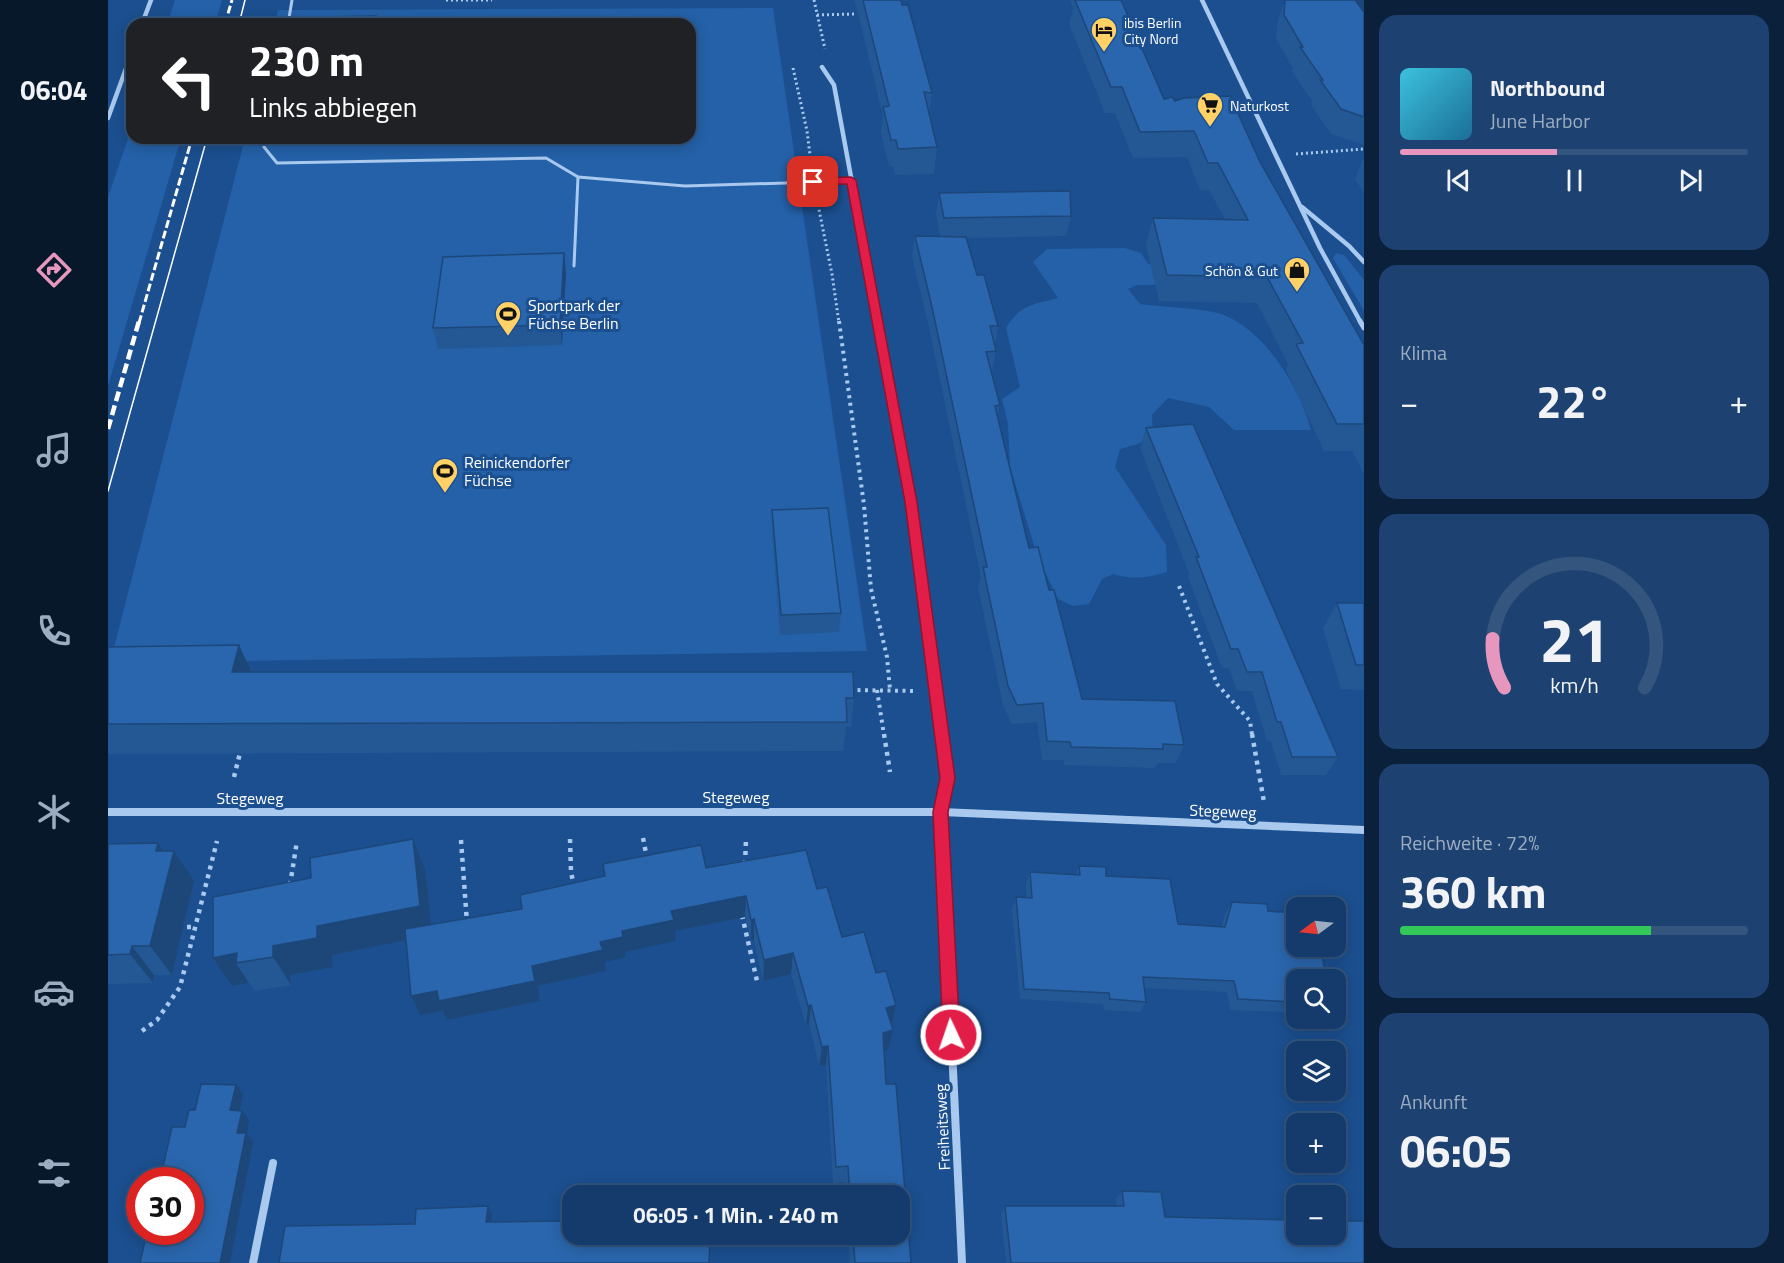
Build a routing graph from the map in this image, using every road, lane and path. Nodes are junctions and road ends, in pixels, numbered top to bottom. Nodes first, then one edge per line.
1 (151, 0) edge
2 (292, 0) edge
3 (446, 0) edge
4 (492, 0) edge
5 (814, 0) edge
6 (1202, 0) edge
7 (855, 14) dead end
8 (817, 15) junction
9 (144, 18) edge
10 (289, 18) edge
11 (825, 54) dead end
12 (822, 67) dead end
13 (126, 68) edge
14 (793, 68) dead end
15 (108, 118) edge
16 (264, 144) edge
17 (1364, 149) edge
18 (1274, 155) junction
19 (578, 177) junction
20 (851, 180) junction
21 (813, 182) junction
22 (1300, 206) junction
23 (1364, 262) edge
24 (574, 266) dead end
25 (1364, 328) edge
26 (1179, 586) dead end
27 (876, 690) junction
28 (890, 690) junction
29 (843, 691) edge
30 (936, 692) junction
31 (243, 742) edge
32 (890, 772) dead end
33 (234, 777) dead end
34 (1264, 802) dead end
35 (108, 812) edge
36 (941, 812) junction
37 (1364, 830) edge
38 (643, 838) dead end
39 (570, 839) dead end
40 (461, 840) dead end
41 (746, 840) dead end
42 (217, 841) dead end
43 (297, 841) dead end
44 (649, 865) edge
45 (745, 869) edge
46 (576, 893) edge
47 (288, 895) edge
48 (739, 905) edge
49 (176, 927) dead end
50 (196, 927) junction
51 (467, 927) edge
52 (757, 981) dead end
53 (142, 1031) dead end
54 (273, 1162) dead end
55 (253, 1263) edge
56 (962, 1263) edge

1 - 9 street
2 - 10 lane
3 - 4 path
5 - 8 path
6 - 18 street
7 - 8 path
8 - 11 path
12 - 20 street, Freiheitsweg
13 - 15 street
14 - 21 path
16 - 19 lane
17 - 18 path
18 - 22 street
19 - 21 lane
19 - 24 lane
20 - 21 lane
20 - 30 street, Freiheitsweg
21 - 28 path
22 - 23 street
22 - 25 street
26 - 34 path
27 - 28 path
27 - 29 path
27 - 32 path
28 - 30 path
30 - 36 street, Freiheitsweg
31 - 33 path
35 - 36 street, Stegeweg
36 - 37 street, Stegeweg
36 - 56 street, Freiheitsweg
38 - 44 path
39 - 46 path
40 - 51 path
41 - 45 path
42 - 50 path
43 - 47 path
48 - 52 path
49 - 50 path
50 - 53 path
54 - 55 street

